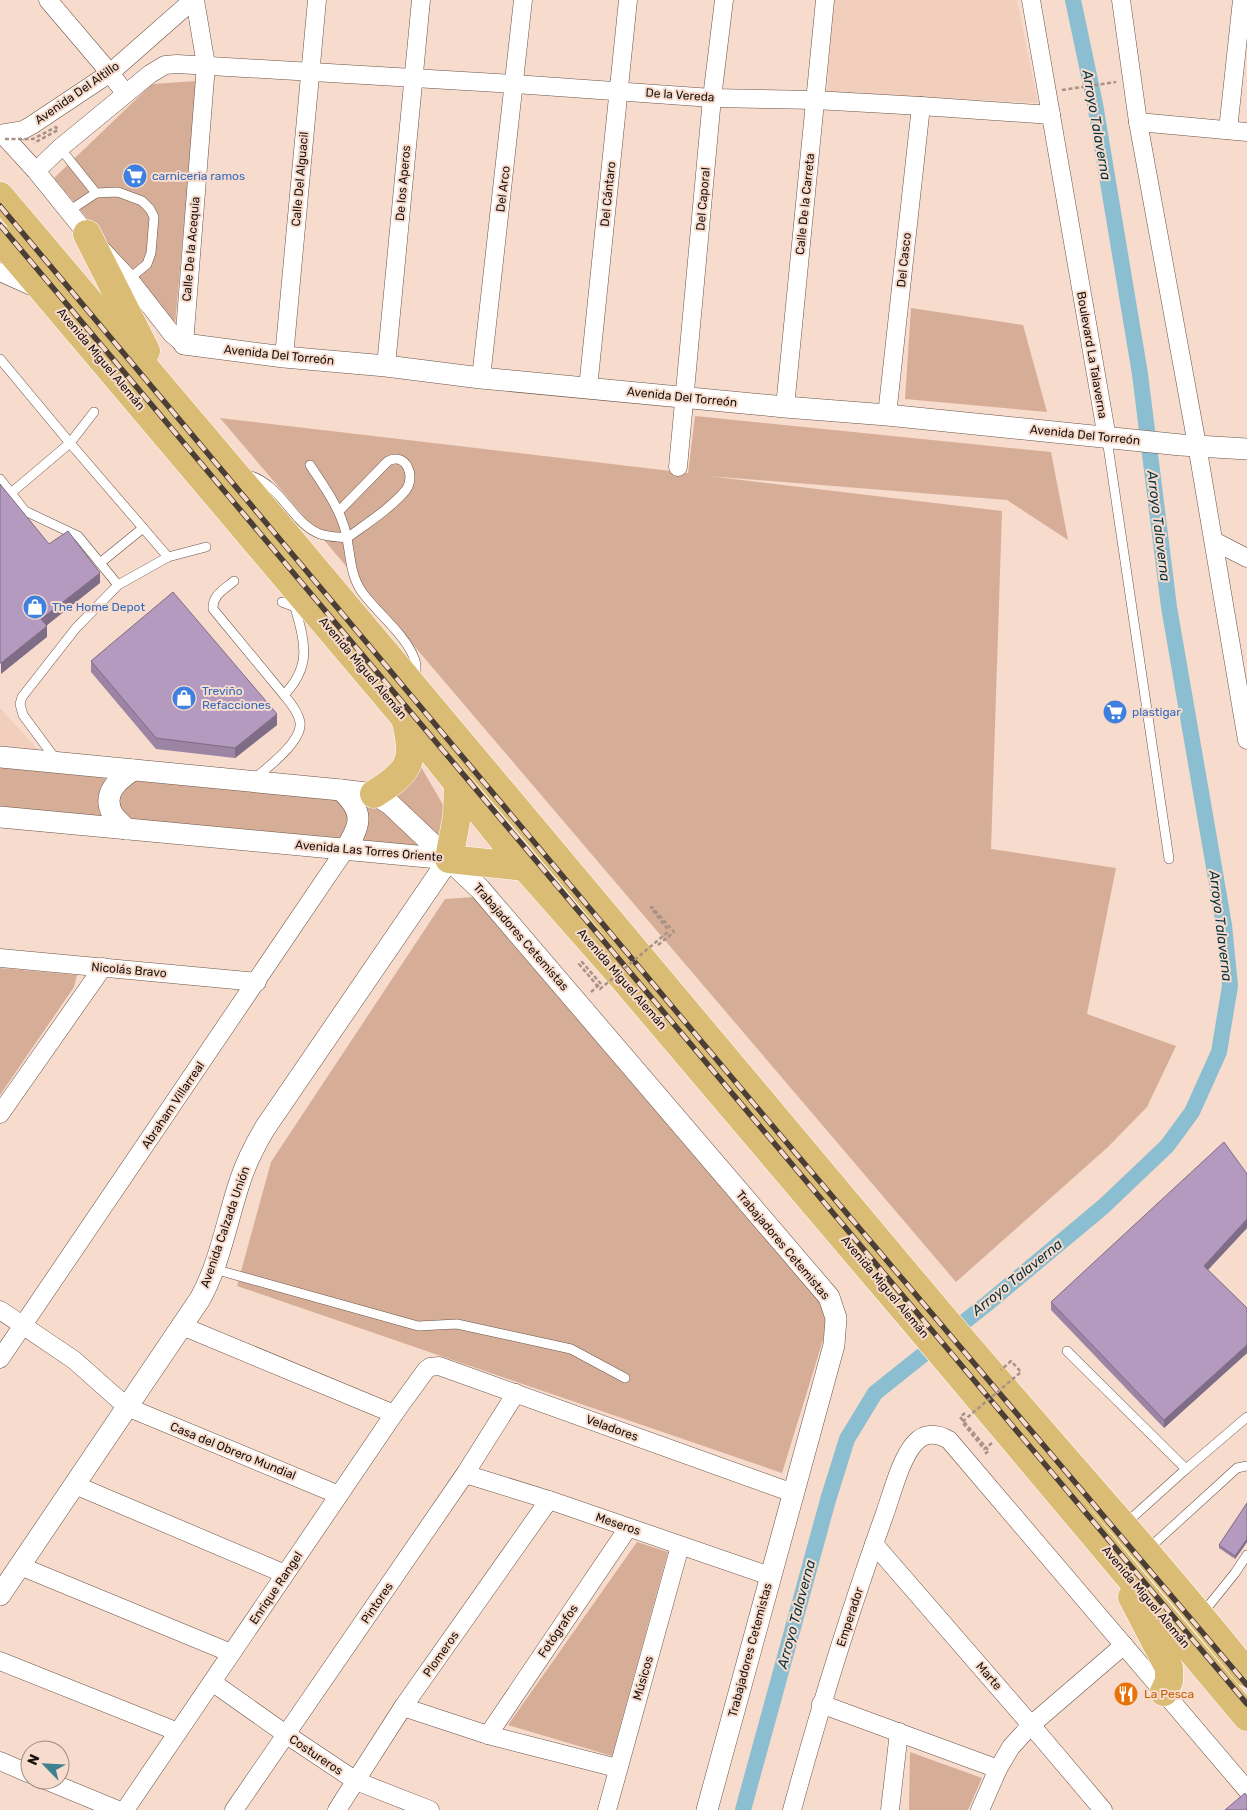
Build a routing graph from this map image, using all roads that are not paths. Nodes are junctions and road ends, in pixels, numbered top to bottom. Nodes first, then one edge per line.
1 (48, 0) edge
2 (194, 0) edge
3 (317, 0) edge
4 (421, 0) edge
5 (523, 0) edge
6 (628, 0) edge
7 (724, 0) edge
8 (825, 0) edge
9 (1030, 0) edge
10 (1121, 0) edge
11 (1242, 0) edge
12 (206, 65) junction
13 (110, 73) junction
14 (309, 73) junction
15 (412, 79) junction
16 (515, 84) junction
17 (618, 90) junction
18 (125, 93) junction
19 (712, 98) junction
20 (815, 100) junction
21 (921, 106) junction
22 (1051, 116) junction
23 (1138, 122) junction
24 (1228, 130) junction
25 (1247, 132) edge
26 (3, 136) edge
27 (60, 148) junction
28 (36, 171) junction
29 (96, 193) junction
30 (0, 196) edge
31 (69, 211) junction
32 (87, 234) junction
33 (0, 239) edge
34 (0, 272) edge
35 (128, 279) junction
36 (46, 293) junction
37 (184, 344) junction
38 (284, 357) junction
39 (0, 359) edge
40 (386, 366) junction
41 (481, 378) junction
42 (588, 388) junction
43 (165, 390) junction
44 (686, 398) junction
45 (785, 407) junction
46 (94, 412) dead end
47 (887, 415) junction
48 (1117, 438) junction
49 (70, 443) junction
50 (1189, 445) junction
51 (1247, 449) edge
52 (310, 465) dead end
53 (678, 466) dead end
54 (232, 471) junction
55 (0, 480) edge
56 (11, 493) junction
57 (339, 511) junction
58 (143, 528) junction
59 (348, 538) junction
60 (1214, 541) junction
61 (206, 547) dead end
62 (168, 557) junction
63 (1247, 558) edge
64 (100, 563) junction
65 (234, 581) dead end
66 (118, 585) junction
67 (294, 603) junction
68 (418, 692) junction
69 (284, 695) junction
70 (405, 718) junction
71 (1247, 740) edge
72 (0, 757) edge
73 (59, 763) junction
74 (132, 770) junction
75 (253, 781) junction
76 (458, 783) junction
77 (341, 790) junction
78 (374, 794) junction
79 (0, 817) edge
80 (126, 829) junction
81 (346, 850) junction
82 (449, 859) junction
83 (1169, 859) dead end
84 (525, 867) junction
85 (0, 958) edge
86 (103, 967) junction
87 (257, 982) junction
88 (0, 1114) edge
89 (213, 1269) junction
90 (0, 1310) edge
91 (922, 1311) junction
92 (23, 1325) junction
93 (182, 1326) junction
94 (1067, 1351) dead end
95 (0, 1359) edge
96 (430, 1367) joint
97 (625, 1378) dead end
98 (987, 1392) junction
99 (516, 1393) junction
100 (127, 1408) junction
101 (394, 1414) junction
102 (1247, 1417) edge
103 (1247, 1466) edge
104 (1186, 1468) junction
105 (464, 1474) junction
106 (75, 1485) junction
107 (793, 1493) junction
108 (339, 1495) junction
109 (549, 1500) junction
110 (1123, 1526) junction
111 (628, 1528) junction
112 (874, 1544) junction
113 (680, 1546) junction
114 (1144, 1552) junction
115 (1247, 1555) edge
116 (20, 1566) junction
117 (1125, 1572) junction
118 (286, 1574) junction
119 (770, 1576) junction
120 (0, 1595) edge
121 (1201, 1616) junction
122 (1124, 1645) junction
123 (231, 1654) junction
124 (0, 1661) edge
125 (1247, 1673) edge
126 (212, 1682) junction
127 (1164, 1692) junction
128 (821, 1704) junction
129 (403, 1707) junction
130 (1247, 1717) edge
131 (1031, 1725) junction
132 (178, 1732) junction
133 (899, 1732) junction
134 (286, 1735) junction
135 (488, 1735) junction
136 (0, 1761) edge
137 (618, 1768) junction
138 (998, 1768) junction
139 (20, 1770) edge
140 (356, 1781) junction
141 (69, 1790) edge
142 (1247, 1790) edge
143 (1100, 1809) edge
144 (118, 1810) edge
145 (125, 1810) edge
146 (234, 1810) edge
147 (337, 1810) edge
148 (430, 1810) edge
149 (607, 1810) edge
150 (707, 1810) edge
151 (792, 1810) edge
152 (890, 1810) edge
153 (980, 1810) edge

1 - 13 street
2 - 12 street, Calle De la Acequia
2 - 13 street, Avenida Del Altillo
3 - 14 street, Calle Del Alguacil
4 - 15 street, De los Aperos
5 - 16 street, Del Arco
6 - 17 street, Del Cántaro
7 - 19 street, Del Caporal
8 - 20 street, Calle De la Carreta
9 - 22 street, Boulevard La Talaverna
10 - 23 street
11 - 24 street
12 - 14 street, De la Vereda
12 - 18 street, De la Vereda
12 - 37 street, Calle De la Acequia
13 - 18 street
13 - 26 street, Avenida Del Altillo
14 - 15 street, De la Vereda
14 - 38 street, Calle Del Alguacil
15 - 16 street, De la Vereda
15 - 40 street, De los Aperos
16 - 17 street, De la Vereda
16 - 41 street, Del Arco
17 - 19 street, De la Vereda
17 - 42 street, Del Cántaro
18 - 27 street, De la Vereda
19 - 20 street, De la Vereda
19 - 44 street, Del Caporal
20 - 21 street, De la Vereda
20 - 45 street, Calle De la Carreta
21 - 22 street, De la Vereda
21 - 47 street, Del Casco
22 - 48 street, Boulevard La Talaverna
23 - 24 street
23 - 50 street
24 - 25 street
26 - 28 street
27 - 28 street, De la Vereda
27 - 29 lane
28 - 31 street
29 - 31 lane
29 - 35 lane
30 - 43 highway, Avenida Miguel Alemán
31 - 32 street
32 - 35 street
32 - 43 highway
33 - 36 highway, Avenida Miguel Alemán
34 - 36 street
35 - 37 street
36 - 67 highway, Avenida Miguel Alemán
37 - 38 street, Avenida Del Torreón
38 - 40 street, Avenida Del Torreón
39 - 49 lane
40 - 41 street, Avenida Del Torreón
41 - 42 street, Avenida Del Torreón
42 - 44 street, Avenida Del Torreón
43 - 54 highway, Avenida Miguel Alemán
44 - 45 street, Avenida Del Torreón
44 - 53 street, Del Caporal
45 - 47 street, Avenida Del Torreón
46 - 49 lane
47 - 48 street, Avenida Del Torreón
48 - 50 street, Avenida Del Torreón
48 - 83 lane, Boulevard La Talaverna
49 - 56 lane
49 - 58 lane
50 - 51 street
50 - 60 street
52 - 57 lane
54 - 59 lane
54 - 68 highway, Avenida Miguel Alemán
55 - 56 lane
56 - 64 lane
57 - 59 lane
57 - 59 lane
58 - 62 lane
58 - 64 lane
59 - 68 lane
60 - 63 street
60 - 71 street
61 - 62 lane
62 - 66 lane
64 - 66 lane
65 - 69 lane
66 - 73 lane
67 - 69 lane
67 - 70 highway, Avenida Miguel Alemán
68 - 91 highway, Avenida Miguel Alemán
69 - 75 lane
70 - 76 highway, Avenida Miguel Alemán
70 - 78 highway
72 - 73 street, Avenida Las Torres Oriente
73 - 74 street, Avenida Las Torres Oriente
74 - 75 street, Avenida Las Torres Oriente
74 - 80 street
75 - 77 street, Avenida Las Torres Oriente
76 - 82 highway
76 - 84 highway, Avenida Miguel Alemán
77 - 78 street, Avenida Las Torres Oriente
77 - 81 street
78 - 82 street, Avenida Las Torres Oriente
79 - 80 street, Avenida Las Torres Oriente
80 - 81 street, Avenida Las Torres Oriente
81 - 82 street, Avenida Las Torres Oriente
81 - 87 street, Abraham Villarreal
82 - 84 highway
82 - 89 street, Avenida Calzada Unión
82 - 107 street, Trabajadores Cetemistas
84 - 91 highway, Avenida Miguel Alemán
85 - 86 street, Nicolás Bravo
86 - 87 street, Nicolás Bravo
86 - 88 street
87 - 92 street, Abraham Villarreal
89 - 93 street, Avenida Calzada Unión
89 - 97 lane
90 - 92 street, Casa del Obrero Mundial
91 - 98 highway, Avenida Miguel Alemán
92 - 95 street, Abraham Villarreal
92 - 100 street, Casa del Obrero Mundial
93 - 100 street, Avenida Calzada Unión
93 - 101 street
94 - 104 lane
96 - 99 street, Veladores
96 - 101 street, Enrique Rangel
98 - 110 highway, Avenida Miguel Alemán
98 - 117 highway, Avenida Miguel Alemán
99 - 105 street, Pintores
99 - 107 street, Veladores
100 - 106 street, Avenida Calzada Unión
100 - 108 street, Casa del Obrero Mundial
101 - 108 street, Enrique Rangel
102 - 104 lane
103 - 114 lane
104 - 110 lane
105 - 109 street, Meseros
105 - 134 street, Pintores
106 - 116 street, Avenida Calzada Unión
106 - 118 street
107 - 119 street, Trabajadores Cetemistas
108 - 118 street, Enrique Rangel
109 - 111 street, Meseros
109 - 129 street, Plomeros
110 - 114 highway, Avenida Miguel Alemán
111 - 113 street, Meseros
111 - 135 street, Fotógrafos
112 - 122 street, Emperador
112 - 128 street, Emperador
112 - 131 street, Marte
113 - 119 street, Meseros
113 - 137 street, Músicos
114 - 121 highway, Avenida Miguel Alemán
115 - 121 lane
116 - 120 street, Avenida Calzada Unión
116 - 123 street
117 - 127 highway
117 - 130 highway, Avenida Miguel Alemán
118 - 123 street, Enrique Rangel
119 - 150 street, Trabajadores Cetemistas
121 - 125 highway, Avenida Miguel Alemán
122 - 127 street
122 - 131 street
123 - 126 street, Enrique Rangel
124 - 132 street
126 - 132 street, Enrique Rangel
126 - 134 street, Costureros
127 - 142 street
128 - 133 street
128 - 151 street, Emperador
129 - 135 street
129 - 140 street, Plomeros
131 - 138 street
131 - 143 street, Marte
132 - 145 street, Enrique Rangel
133 - 138 street
133 - 152 street
134 - 140 street, Costureros
134 - 146 street, Pintores
135 - 137 street
136 - 139 street
137 - 149 street, Músicos
138 - 153 street
140 - 147 street, Plomeros
140 - 148 street, Costureros
141 - 144 street

